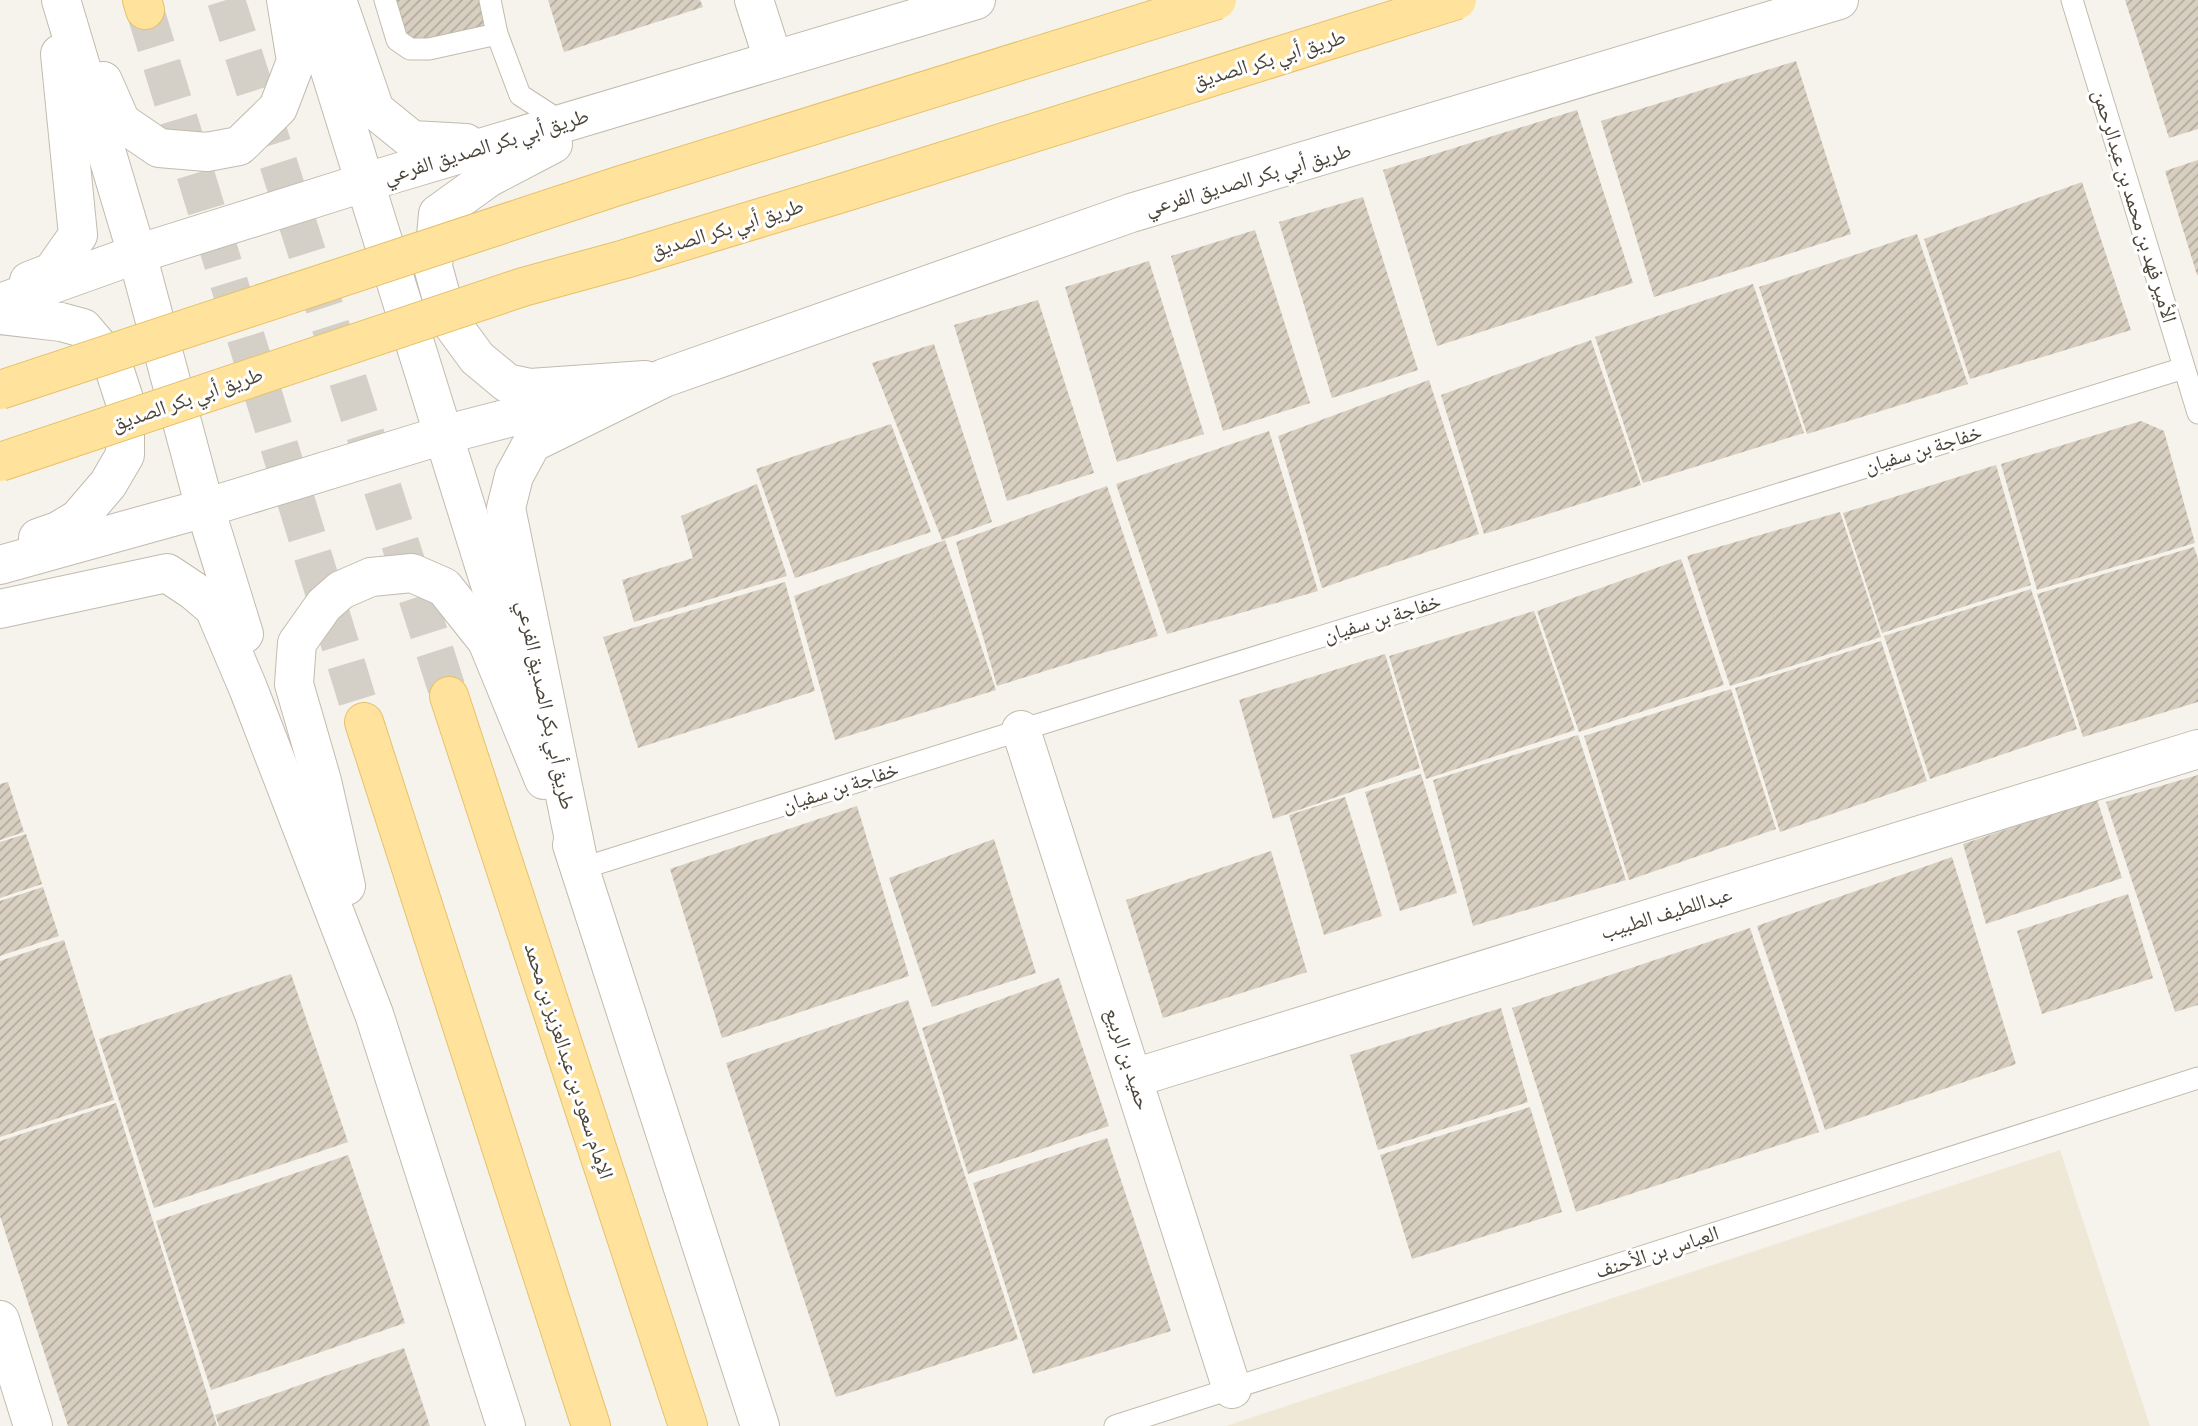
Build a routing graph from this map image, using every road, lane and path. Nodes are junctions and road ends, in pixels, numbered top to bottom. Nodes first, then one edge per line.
1 (55, 0) edge
2 (63, 0) edge
3 (286, 0) edge
4 (385, 0) edge
5 (490, 0) edge
6 (754, 0) edge
7 (976, 0) edge
8 (1217, 0) edge
9 (1457, 0) edge
10 (1839, 0) edge
11 (2072, 0) edge
12 (333, 1) edge
13 (497, 34) junction
14 (773, 59) junction
15 (564, 123) junction
16 (363, 183) junction
17 (137, 254) junction
18 (0, 291) edge
19 (0, 303) edge
20 (0, 315) edge
21 (2184, 368) junction
22 (664, 378) junction
23 (0, 390) edge
24 (2198, 412) edge
25 (443, 435) junction
26 (0, 462) edge
27 (205, 508) junction
28 (0, 553) edge
29 (0, 565) edge
30 (0, 609) edge
31 (449, 696) tunnel mouth
32 (364, 722) tunnel mouth
33 (1021, 730) junction
34 (2198, 749) edge
35 (580, 869) junction
36 (374, 1014) junction
37 (1134, 1078) junction
38 (2198, 1078) edge
39 (0, 1320) edge
40 (1232, 1389) junction
41 (33, 1426) edge
42 (506, 1426) edge
43 (591, 1426) edge
44 (688, 1426) edge
45 (760, 1426) edge
46 (1115, 1426) edge

1 - 18 street
2 - 3 street
2 - 17 street
4 - 13 lane
5 - 13 lane
6 - 14 street
7 - 14 street, طريق أبي بكر الصديق الفرعي
8 - 23 main road, bridge
9 - 26 main road, طريق أبي بكر الصديق, bridge
10 - 22 street, طريق أبي بكر الصديق الفرعي
11 - 21 lane, الأمير فهد بن محمد بن عبدالرحمن
12 - 15 street
12 - 16 street
13 - 15 lane
14 - 15 street, طريق أبي بكر الصديق الفرعي
14 - 22 street
15 - 16 street, طريق أبي بكر الصديق الفرعي
16 - 17 street, طريق أبي بكر الصديق الفرعي
16 - 25 street
17 - 19 street, طريق أبي بكر الصديق الفرعي
17 - 27 street
20 - 28 street
21 - 24 lane, الأمير فهد بن محمد بن عبدالرحمن
21 - 33 lane, خفاجة بن سفيان
22 - 25 street, طريق أبي بكر الصديق الفرعي
22 - 35 street, طريق أبي بكر الصديق الفرعي
25 - 27 street, طريق أبي بكر الصديق الفرعي
25 - 35 street
27 - 29 street, طريق أبي بكر الصديق الفرعي
27 - 36 street
30 - 36 street
31 - 44 main road, الإمام سعود بن عبدالعزيز بن محمد
32 - 43 main road
33 - 35 lane, خفاجة بن سفيان
33 - 37 street, حميد بن الربيع
34 - 37 street, عبداللطيف الطبيب
35 - 36 street
35 - 45 street
36 - 42 street
37 - 40 street, حميد بن الربيع
38 - 40 lane, العباس بن الأحنف
39 - 41 street
40 - 46 lane, العباس بن الأحنف

